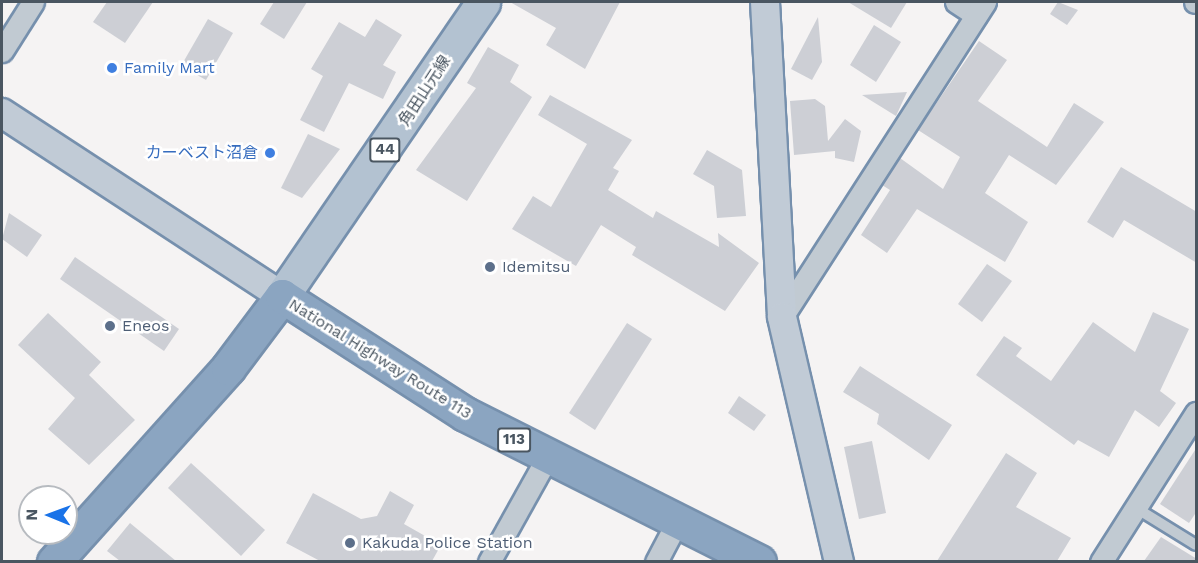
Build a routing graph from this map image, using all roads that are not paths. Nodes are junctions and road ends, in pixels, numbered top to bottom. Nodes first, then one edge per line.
1 (33, 2) edge
2 (483, 2) edge
3 (765, 2) edge
4 (956, 2) edge
5 (980, 8) edge
6 (2, 51) edge
7 (2, 113) edge
8 (282, 297) junction
9 (782, 317) junction
10 (1197, 412) edge
11 (546, 458) junction
12 (1136, 508) junction
13 (677, 522) junction
14 (1197, 545) edge
15 (54, 561) edge
16 (489, 561) edge
17 (656, 561) edge
18 (759, 561) edge
19 (839, 561) edge
20 (1101, 561) edge

1 - 6 street
2 - 8 main road, 角田山元線 / 44
3 - 9 street
4 - 5 street
5 - 9 street
7 - 8 street
8 - 11 highway, National Highway Route 113 / 113
8 - 15 highway, National Highway Route 113
9 - 19 street
10 - 12 street
11 - 13 highway, National Highway Route 113 / 113
11 - 16 street
12 - 14 lane
12 - 20 street
13 - 17 street
13 - 18 highway, National Highway Route 113 / 113

